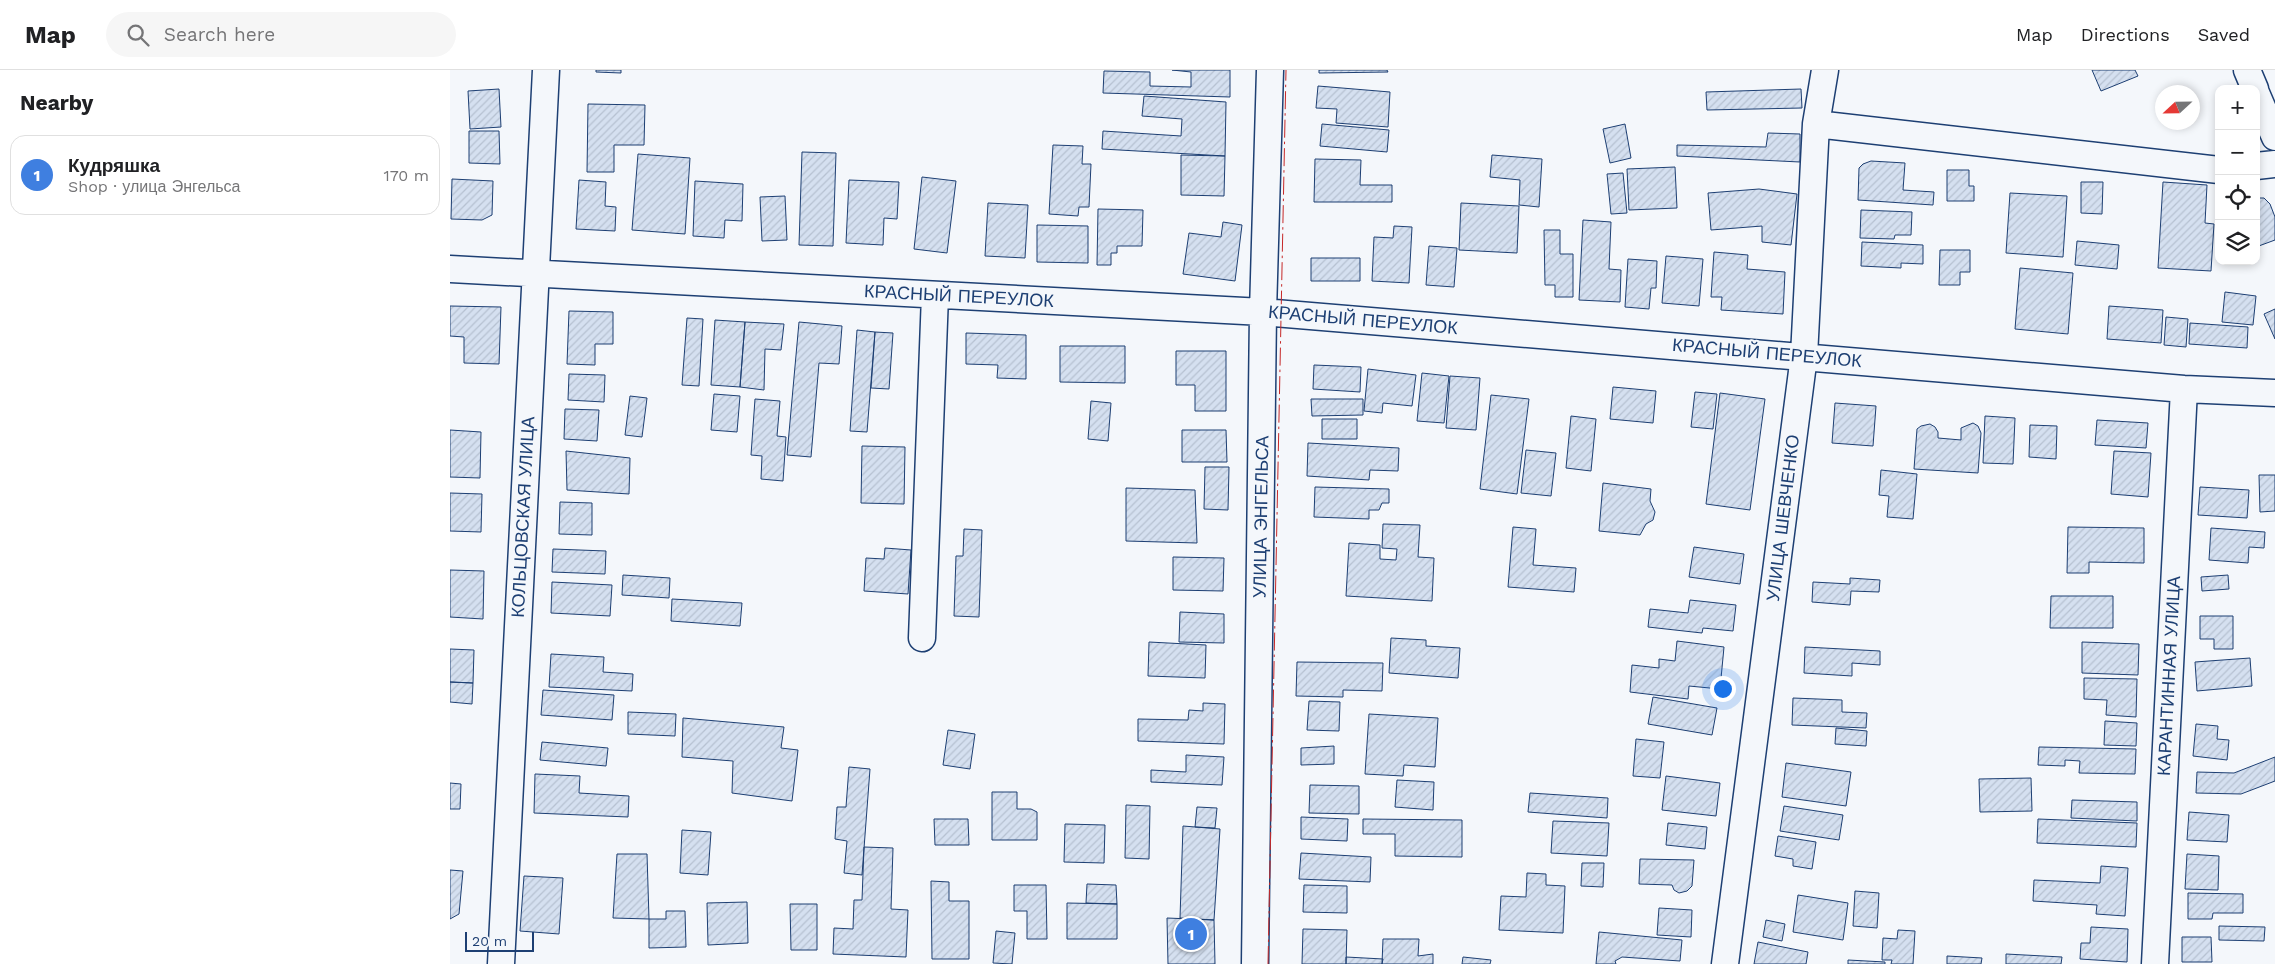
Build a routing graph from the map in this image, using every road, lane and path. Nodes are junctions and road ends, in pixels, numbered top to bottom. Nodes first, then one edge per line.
1 (546, 70) edge
2 (1270, 70) edge
3 (1825, 70) edge
4 (2247, 70) edge
5 (2253, 85) edge
6 (2260, 102) edge
7 (1816, 124) junction
8 (2275, 137) edge
9 (2275, 164) edge
10 (2260, 166) edge
11 (2215, 170) edge
12 (450, 269) edge
13 (534, 274) junction
14 (935, 295) junction
15 (1263, 312) junction
16 (1804, 356) junction
17 (2184, 389) junction
18 (2275, 393) edge
19 (922, 638) dead end
20 (501, 964) edge
21 (1255, 964) edge
22 (1725, 964) edge
23 (2155, 964) edge

1 - 13 street, КОЛЬЦОВСКАЯ УЛИЦА
2 - 15 street, УЛИЦА ЭНГЕЛЬСА
3 - 7 street, УЛИЦА ШЕВЧЕНКО
4 - 5 street
6 - 8 street
7 - 11 street
7 - 16 street, УЛИЦА ШЕВЧЕНКО
9 - 10 street
12 - 13 street, КРАСНЫЙ ПЕРЕУЛОК
13 - 14 street, КРАСНЫЙ ПЕРЕУЛОК
13 - 20 street, КОЛЬЦОВСКАЯ УЛИЦА
14 - 15 street, КРАСНЫЙ ПЕРЕУЛОК
14 - 19 street
15 - 16 street, КРАСНЫЙ ПЕРЕУЛОК
15 - 21 street, УЛИЦА ЭНГЕЛЬСА
16 - 17 street, КРАСНЫЙ ПЕРЕУЛОК
16 - 22 street, УЛИЦА ШЕВЧЕНКО
17 - 18 street, КРАСНЫЙ ПЕРЕУЛОК
17 - 23 street, КАРАНТИННАЯ УЛИЦА

